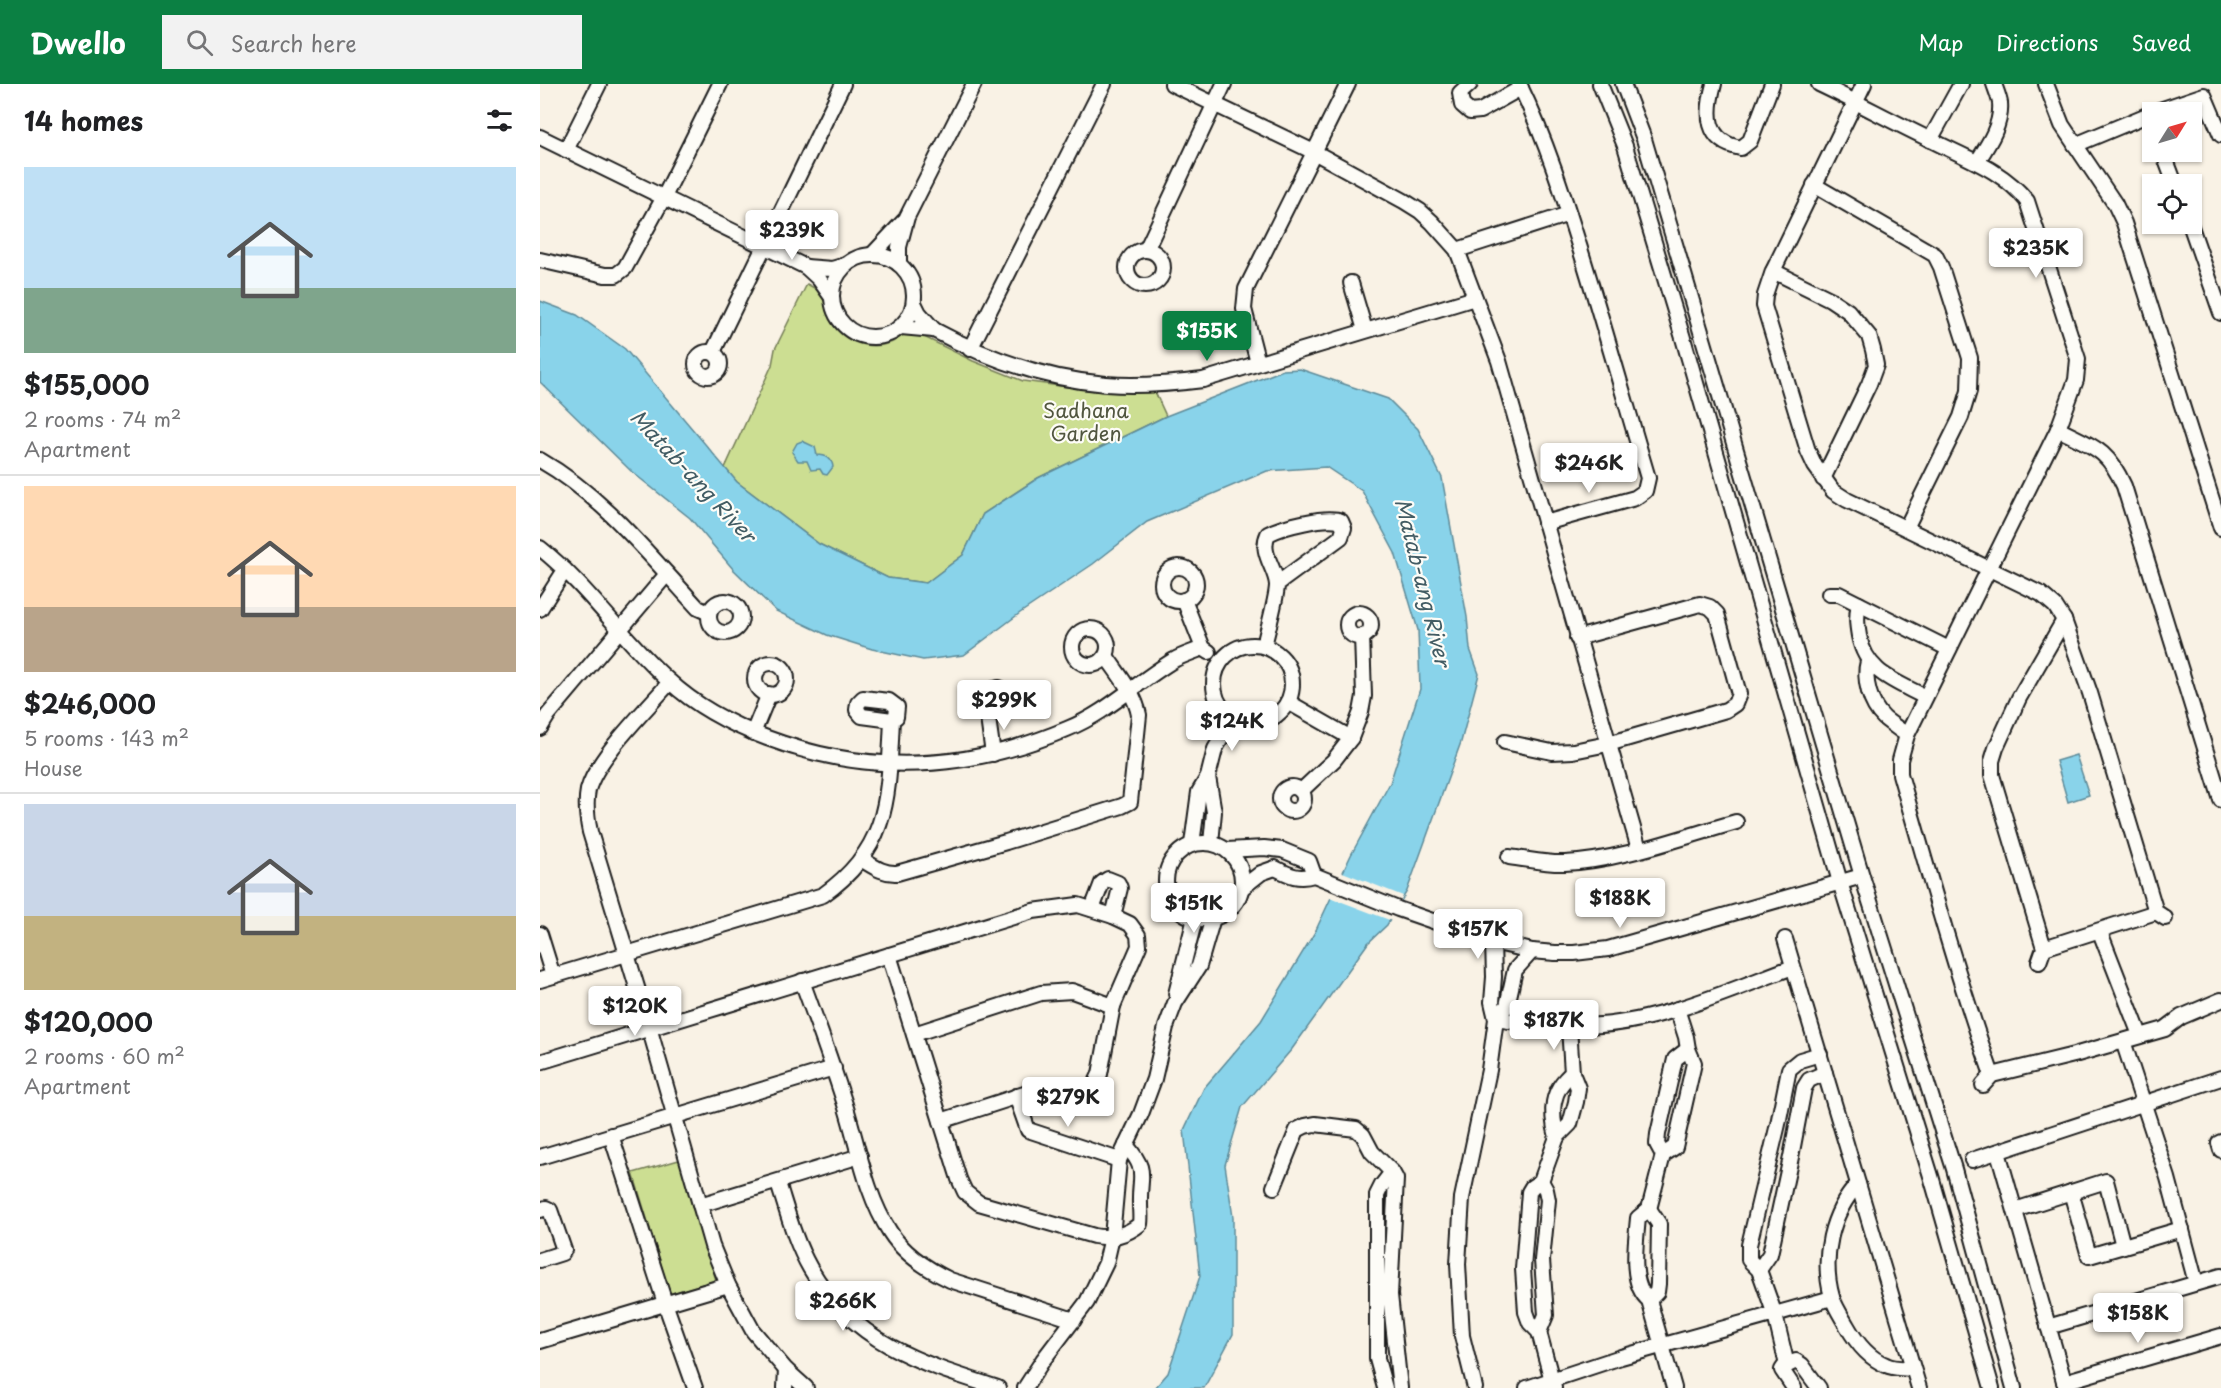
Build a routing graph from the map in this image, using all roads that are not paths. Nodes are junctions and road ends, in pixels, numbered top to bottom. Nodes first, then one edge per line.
1 (599, 84) edge
2 (720, 84) edge
3 (843, 84) edge
4 (974, 84) edge
5 (1104, 84) edge
6 (1172, 84) edge
7 (1224, 84) edge
8 (1348, 84) edge
9 (1470, 84) edge
10 (1600, 84) edge
11 (1623, 84) edge
12 (1714, 84) edge
13 (1772, 84) edge
14 (1819, 84) edge
15 (1864, 84) edge
16 (1961, 84) edge
17 (1994, 84) edge
18 (2046, 84) edge
19 (1520, 86) edge
20 (1856, 101) junction
21 (2186, 102) edge
22 (1213, 105) junction
23 (2142, 119) edge
24 (2221, 135) edge
25 (540, 137) edge
26 (1930, 140) junction
27 (2075, 145) junction
28 (566, 150) junction
29 (1314, 152) junction
30 (1977, 162) junction
31 (1814, 185) junction
32 (664, 197) junction
33 (1569, 214) junction
34 (907, 217) junction
35 (2193, 234) edge
36 (764, 245) junction
37 (1146, 250) dead end
38 (1457, 250) junction
39 (872, 255) junction
40 (540, 260) edge
41 (899, 264) junction
42 (845, 266) junction
43 (806, 267) junction
44 (1773, 271) junction
45 (1351, 283) dead end
46 (831, 296) junction
47 (1475, 298) junction
48 (914, 303) junction
49 (2221, 313) edge
50 (901, 327) junction
51 (934, 330) junction
52 (1365, 330) junction
53 (970, 349) junction
54 (713, 352) dead end
55 (1258, 363) junction
56 (2058, 429) junction
57 (540, 460) edge
58 (1823, 479) junction
59 (2217, 500) edge
60 (1545, 523) junction
61 (1906, 528) junction
62 (2221, 528) edge
63 (540, 548) edge
64 (1988, 567) junction
65 (565, 570) junction
66 (667, 574) junction
67 (1277, 584) junction
68 (1829, 594) dead end
69 (1184, 600) dead end
70 (1859, 604) junction
71 (540, 609) edge
72 (709, 613) dead end
73 (2064, 620) junction
74 (621, 630) junction
75 (1362, 636) dead end
76 (1577, 638) junction
77 (1264, 646) junction
78 (1203, 648) junction
79 (1949, 649) junction
80 (1106, 656) dead end
81 (1221, 659) junction
82 (1868, 661) junction
83 (670, 682) junction
84 (1130, 692) junction
85 (769, 694) dead end
86 (1925, 697) junction
87 (1288, 702) junction
88 (987, 711) dead end
89 (1233, 718) junction
90 (892, 720) dead end
91 (540, 728) edge
92 (753, 733) junction
93 (1907, 735) junction
94 (1351, 738) junction
95 (1504, 742) dead end
96 (1608, 744) junction
97 (993, 754) junction
98 (889, 764) junction
99 (1208, 777) junction
100 (1301, 791) dead end
101 (2221, 800) edge
102 (1736, 822) dead end
103 (1211, 843) junction
104 (1192, 844) junction
105 (1639, 849) junction
106 (1227, 850) junction
107 (1509, 857) dead end
108 (861, 859) junction
109 (1314, 875) junction
110 (1862, 876) junction
111 (1840, 882) junction
112 (1242, 888) junction
113 (1092, 909) junction
114 (1113, 916) junction
115 (1195, 918) junction
116 (1213, 918) junction
117 (2100, 932) junction
118 (540, 934) edge
119 (1785, 939) dead end
120 (1493, 942) junction
121 (2044, 948) junction
122 (1532, 951) junction
123 (626, 954) junction
124 (889, 956) junction
125 (2039, 962) dead end
126 (1793, 967) junction
127 (547, 978) edge
128 (802, 981) junction
129 (2221, 1000) edge
130 (1175, 1003) junction
131 (1113, 1006) junction
132 (1677, 1009) junction
133 (1496, 1019) junction
134 (649, 1027) junction
135 (1569, 1027) junction
136 (914, 1034) junction
137 (2140, 1035) junction
138 (2123, 1041) junction
139 (1688, 1049) junction
140 (1820, 1054) junction
141 (540, 1062) edge
142 (834, 1068) junction
143 (1572, 1073) junction
144 (1825, 1073) junction
145 (2221, 1078) edge
146 (1016, 1096) junction
147 (2144, 1105) junction
148 (674, 1118) junction
149 (941, 1121) junction
150 (611, 1135) junction
151 (1557, 1137) junction
152 (2221, 1142) edge
153 (1126, 1145) junction
154 (2221, 1150) edge
155 (1998, 1152) junction
156 (1663, 1155) junction
157 (860, 1156) junction
158 (540, 1157) edge
159 (1119, 1160) junction
160 (1972, 1160) dead end
161 (1392, 1172) junction
162 (1541, 1181) junction
163 (778, 1183) junction
164 (1858, 1184) junction
165 (1274, 1187) dead end
166 (2071, 1192) junction
167 (700, 1205) junction
168 (1649, 1209) junction
169 (540, 1210) edge
170 (2015, 1210) junction
171 (2182, 1229) junction
172 (1112, 1237) junction
173 (2123, 1246) junction
174 (540, 1260) edge
175 (1759, 1270) junction
176 (2221, 1276) edge
177 (2196, 1283) junction
178 (728, 1285) junction
179 (1832, 1298) junction
180 (1649, 1300) junction
181 (665, 1303) junction
182 (1775, 1315) junction
183 (1074, 1320) junction
184 (2048, 1327) junction
185 (1539, 1332) junction
186 (2220, 1339) edge
187 (540, 1341) edge
188 (1663, 1346) junction
189 (1788, 1365) junction
190 (1913, 1369) junction
191 (786, 1370) junction
192 (1552, 1384) edge
193 (2065, 1385) edge
194 (695, 1388) edge
195 (785, 1388) edge
196 (806, 1388) edge
197 (999, 1388) edge
198 (1025, 1388) edge
199 (1385, 1388) edge
200 (1400, 1388) edge
201 (1475, 1388) edge
202 (1527, 1388) edge
203 (1674, 1388) edge
204 (1794, 1388) edge
205 (1819, 1388) edge
206 (1919, 1388) edge
207 (1992, 1388) edge
208 (2014, 1388) edge

1 - 28 street
2 - 32 street
3 - 36 street
4 - 34 street
5 - 53 street
6 - 22 street
7 - 22 street
8 - 29 street
9 - 19 street
10 - 111 street
11 - 110 street
12 - 13 street
14 - 20 street
15 - 20 street
16 - 26 street
17 - 30 street
18 - 27 street
19 - 33 street
20 - 26 street
20 - 31 street
21 - 24 street
22 - 29 street
22 - 37 street
23 - 27 street
25 - 28 street
26 - 30 street
27 - 59 street
28 - 32 street
29 - 38 street
29 - 55 street
30 - 56 street
31 - 44 street
31 - 61 street
32 - 36 street
32 - 40 street
33 - 38 street
33 - 60 street
34 - 39 street
34 - 41 street
35 - 49 street
36 - 43 street
36 - 54 street
38 - 47 street
39 - 41 street
39 - 42 street
41 - 48 street
42 - 43 street
42 - 46 street
43 - 46 street
44 - 58 street
44 - 58 street
45 - 52 street
46 - 50 street
47 - 52 street
47 - 60 street
48 - 50 street
48 - 51 street
50 - 51 street
51 - 53 street
52 - 55 street
53 - 55 street
56 - 64 street
56 - 101 street
57 - 66 street
58 - 61 street
59 - 62 street
60 - 76 street
61 - 64 street
63 - 65 street
64 - 73 street
64 - 79 street
65 - 71 street
65 - 74 street
66 - 72 street
66 - 74 street
67 - 67 street
67 - 77 street
68 - 70 street
69 - 78 street
70 - 79 street
70 - 82 street
73 - 117 street
73 - 121 street
74 - 83 street
74 - 91 street
75 - 94 street
76 - 96 street
76 - 96 street
77 - 81 street
77 - 87 street
78 - 81 street
78 - 84 street
79 - 86 street
80 - 84 street
81 - 89 street
82 - 86 street
82 - 93 street
83 - 92 street
83 - 123 street
84 - 97 street
84 - 108 street
85 - 92 street
86 - 93 street
87 - 89 street
87 - 94 street
88 - 97 street
89 - 99 street
90 - 98 street
92 - 98 street
93 - 138 street
94 - 100 street
95 - 96 street
96 - 105 street
97 - 98 street
98 - 108 street
99 - 103 street
99 - 104 street
102 - 105 street
103 - 104 street
103 - 106 street
104 - 115 street
105 - 107 street
106 - 109 street
106 - 112 street
108 - 123 street
109 - 112 street
109 - 120 street
110 - 111 street
110 - 208 street
111 - 122 street
111 - 207 street
112 - 116 street
113 - 114 street
113 - 114 street
113 - 124 street
114 - 131 street
115 - 116 street
115 - 130 street
116 - 130 street
117 - 121 street
117 - 137 street
118 - 127 street
119 - 126 street
120 - 122 street
120 - 133 street
121 - 125 street
122 - 133 street
123 - 127 street
123 - 134 street
124 - 128 street
124 - 136 street
126 - 132 street
126 - 140 street
128 - 134 street
128 - 142 street
129 - 137 street
130 - 153 street
131 - 136 street
131 - 146 street
132 - 135 street
132 - 139 street
133 - 135 street
133 - 201 street
134 - 141 street
134 - 148 street
135 - 143 street
136 - 149 street
137 - 138 street
138 - 147 street
139 - 156 street
139 - 156 street
140 - 144 street
140 - 175 street
142 - 148 street
142 - 157 street
143 - 151 street
143 - 151 street
144 - 164 street
144 - 175 street
145 - 147 street
146 - 149 street
146 - 159 street
147 - 155 street
147 - 171 street
148 - 150 street
148 - 167 street
149 - 172 street
150 - 158 street
150 - 181 street
151 - 162 street
152 - 154 street
153 - 159 street
153 - 172 street
155 - 160 street
155 - 170 street
156 - 168 street
157 - 163 street
157 - 183 street
159 - 172 street
161 - 165 street
161 - 199 street
161 - 200 street
162 - 185 street
162 - 185 street
163 - 167 street
163 - 197 street
164 - 179 street
164 - 190 street
166 - 170 street
166 - 173 street
166 - 173 street
167 - 178 street
168 - 180 street
168 - 180 street
169 - 174 street
170 - 184 street
171 - 173 street
171 - 177 street
172 - 183 street
175 - 182 street
176 - 177 street
177 - 184 street
178 - 181 street
178 - 191 street
179 - 182 street
179 - 190 street
180 - 188 street
181 - 187 street
181 - 194 street
182 - 188 street
182 - 189 street
183 - 198 street
184 - 193 street
185 - 192 street
186 - 193 street
188 - 192 street
188 - 203 street
189 - 204 street
189 - 205 street
190 - 206 street
191 - 195 street
191 - 196 street
192 - 202 street

